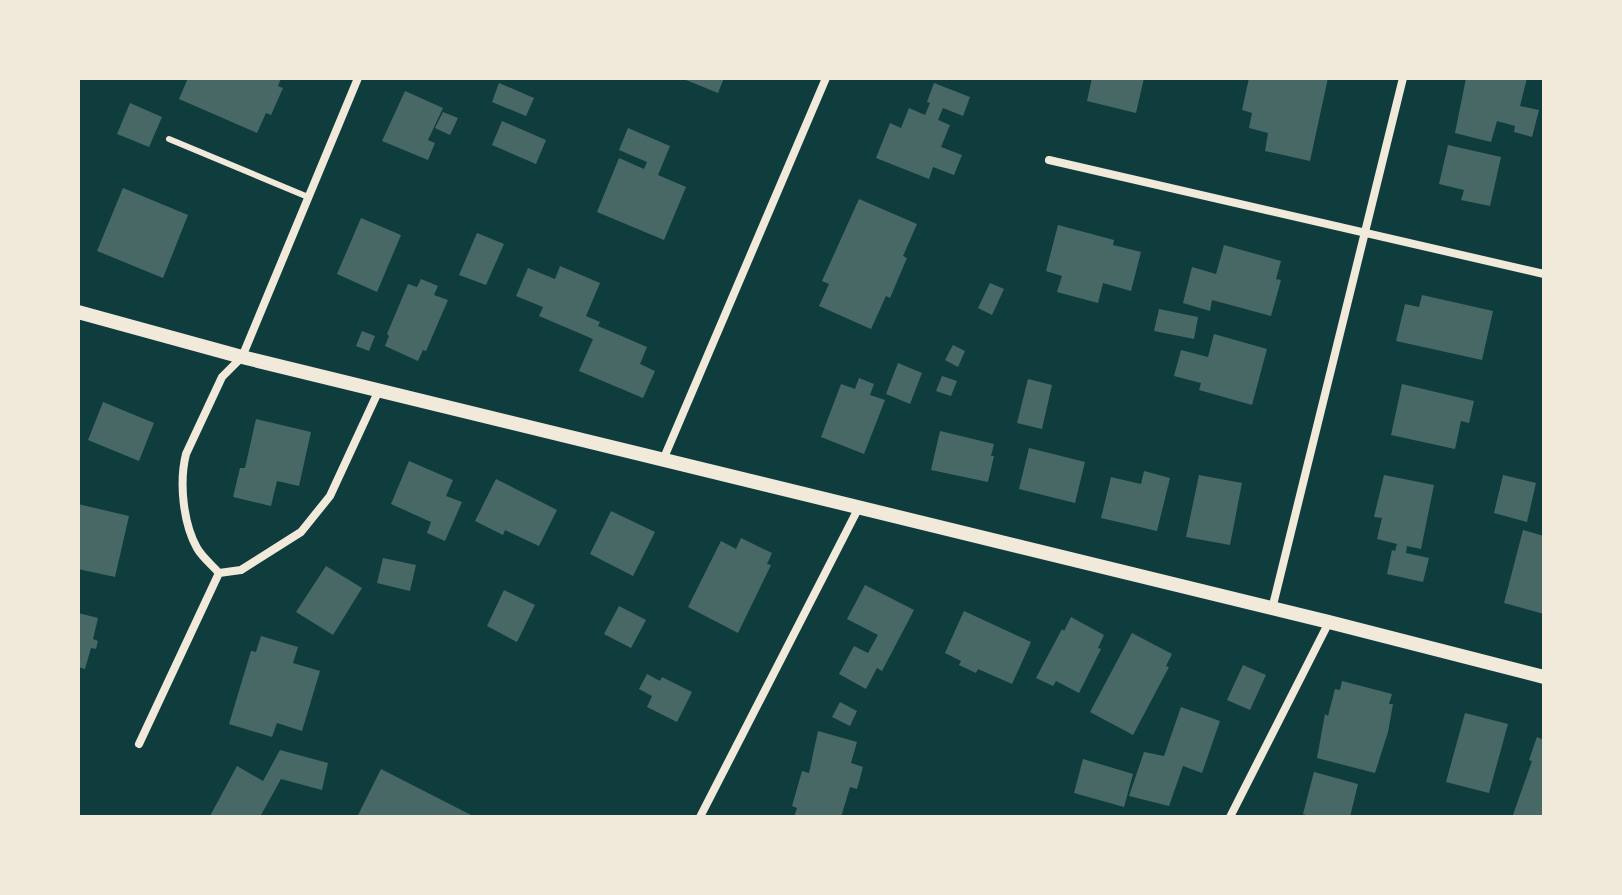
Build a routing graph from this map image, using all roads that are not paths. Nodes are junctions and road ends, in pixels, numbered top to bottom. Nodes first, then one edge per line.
1 (358, 78) edge
2 (826, 78) edge
3 (1403, 78) edge
4 (169, 139) dead end
5 (1049, 160) dead end
6 (308, 197) junction
7 (1366, 233) junction
8 (1544, 274) edge
9 (78, 312) edge
10 (242, 357) junction
11 (379, 390) junction
12 (663, 461) junction
13 (858, 509) junction
14 (219, 573) junction
15 (1272, 610) junction
16 (1329, 622) junction
17 (1544, 677) edge
18 (139, 744) dead end
19 (700, 817) edge
20 (1230, 817) edge

1 - 6 street
2 - 12 street
3 - 7 street
4 - 6 lane
5 - 7 street
6 - 10 street
7 - 8 street
7 - 15 street
9 - 10 street
10 - 11 street
10 - 14 street
11 - 12 street
11 - 14 street
12 - 13 street
13 - 15 street
13 - 19 street
14 - 18 street
15 - 16 street
16 - 17 street
16 - 20 street

